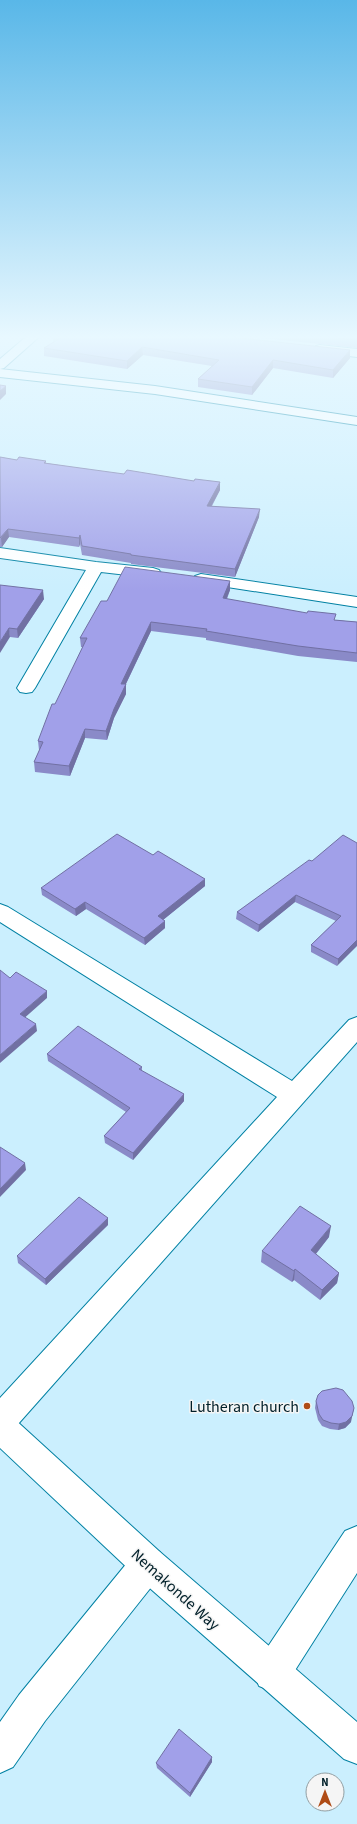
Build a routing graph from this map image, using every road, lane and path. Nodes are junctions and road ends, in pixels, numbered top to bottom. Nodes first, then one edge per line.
1 (0, 553) edge
2 (96, 567) junction
3 (357, 602) edge
4 (26, 688) dead end
5 (0, 912) edge
6 (357, 1026) edge
7 (295, 1095) junction
8 (0, 1421) edge
9 (0, 1427) edge
10 (355, 1552) edge
11 (148, 1564) junction
12 (272, 1673) junction
13 (357, 1746) edge
14 (0, 1754) edge

1 - 2 street
2 - 3 street
2 - 4 street
5 - 7 street
6 - 7 street
7 - 8 street
9 - 11 street, Nemakonde Way
10 - 12 street
11 - 12 street, Nemakonde Way
11 - 14 street
12 - 13 street, Nemakonde Way

